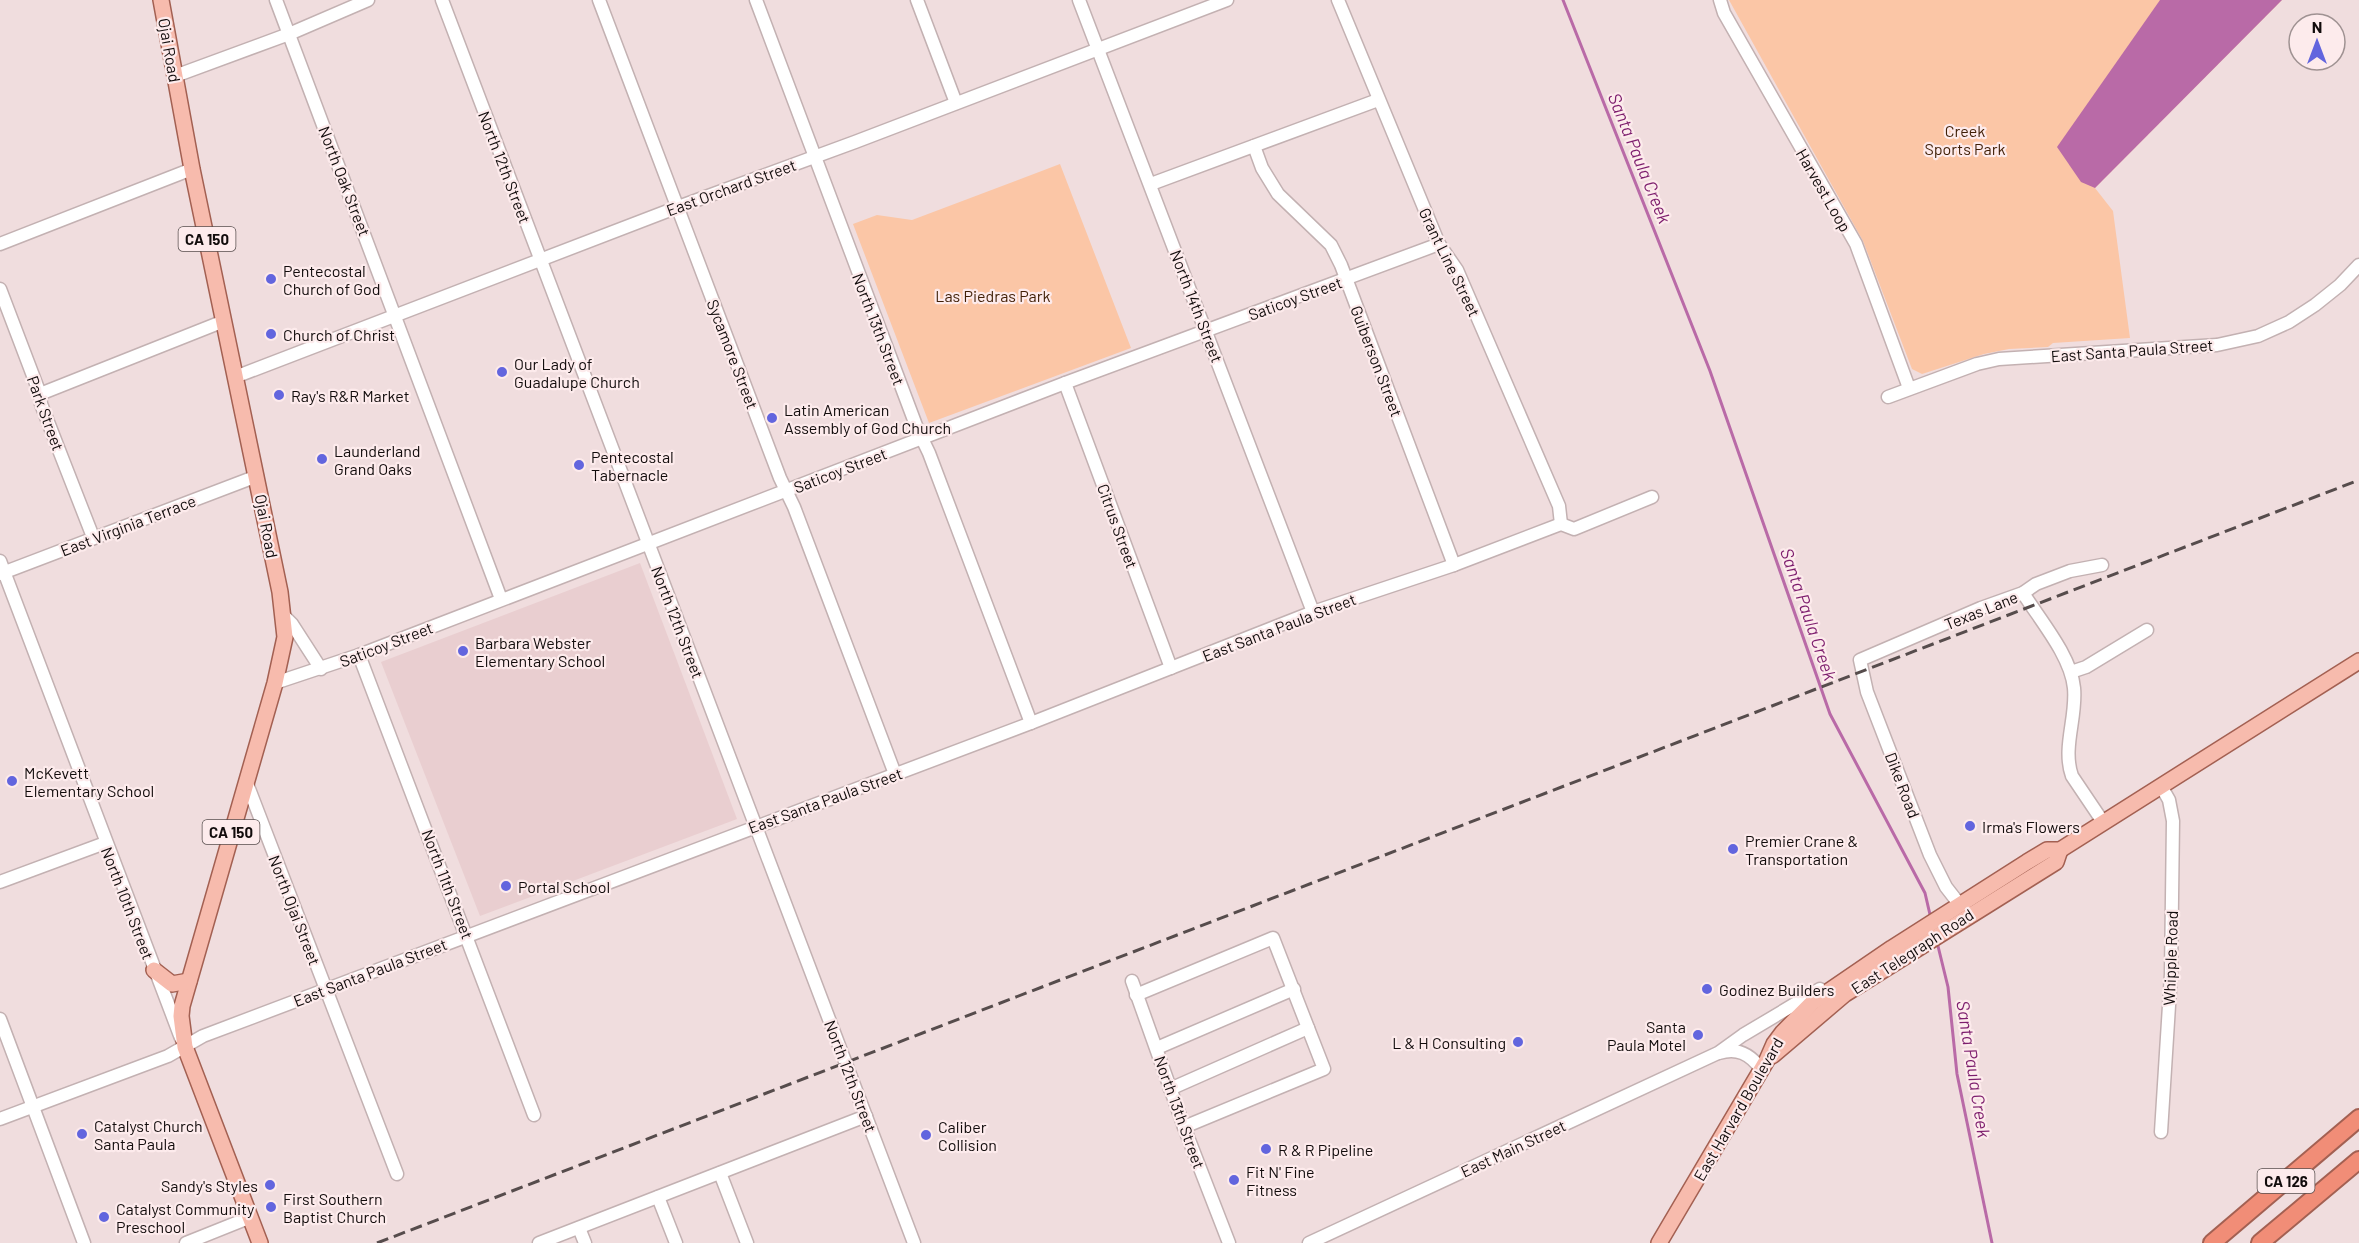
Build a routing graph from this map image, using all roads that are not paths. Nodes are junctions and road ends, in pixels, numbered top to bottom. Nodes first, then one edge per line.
1 (161, 0) edge
2 (276, 0) edge
3 (368, 0) edge
4 (442, 0) edge
5 (599, 0) edge
6 (756, 0) edge
7 (918, 0) edge
8 (1079, 0) edge
9 (1227, 0) edge
10 (1338, 0) edge
11 (1720, 0) edge
12 (289, 34) junction
13 (1099, 50) junction
14 (175, 76) junction
15 (1378, 100) junction
16 (956, 104) junction
17 (1254, 146) junction
18 (815, 156) junction
19 (192, 170) junction
20 (1151, 184) junction
21 (678, 207) junction
22 (0, 244) edge
23 (1439, 244) junction
24 (540, 259) junction
25 (2359, 265) edge
26 (1346, 279) junction
27 (0, 289) edge
28 (396, 316) junction
29 (224, 321) junction
30 (1206, 331) junction
31 (235, 377) junction
32 (1065, 383) junction
33 (1909, 388) junction
34 (40, 394) junction
35 (1888, 397) dead end
36 (921, 439) junction
37 (257, 476) junction
38 (786, 491) junction
39 (1652, 497) dead end
40 (1561, 524) junction
41 (93, 537) junction
42 (648, 542) junction
43 (1454, 565) junction
44 (2102, 565) dead end
45 (2, 569) edge
46 (2023, 593) junction
47 (501, 599) junction
48 (1314, 612) junction
49 (284, 616) junction
50 (2147, 630) dead end
51 (359, 655) junction
52 (1860, 660) joint
53 (2359, 661) edge
54 (1171, 668) junction
55 (321, 669) junction
56 (2071, 672) junction
57 (275, 683) junction
58 (1031, 723) junction
59 (895, 774) junction
60 (246, 780) junction
61 (2161, 786) junction
62 (2103, 822) junction
63 (756, 826) junction
64 (105, 843) junction
65 (0, 882) edge
66 (1956, 913) junction
67 (468, 935) junction
68 (1895, 954) junction
69 (154, 970) junction
70 (189, 981) junction
71 (1132, 981) dead end
72 (325, 989) junction
73 (1294, 989) junction
74 (1137, 995) junction
75 (1776, 1017) joint
76 (0, 1019) edge
77 (1308, 1028) junction
78 (185, 1047) junction
79 (1157, 1048) junction
80 (1718, 1053) junction
81 (1764, 1064) junction
82 (1170, 1089) junction
83 (33, 1106) junction
84 (534, 1115) dead end
85 (866, 1116) junction
86 (2359, 1118) edge
87 (0, 1119) edge
88 (1184, 1127) junction
89 (2161, 1132) dead end
90 (2359, 1160) edge
91 (720, 1173) junction
92 (397, 1174) dead end
93 (658, 1197) junction
94 (251, 1217) junction
95 (579, 1228) junction
96 (84, 1243) edge
97 (186, 1243) edge
98 (260, 1243) edge
99 (539, 1243) edge
100 (585, 1243) edge
101 (676, 1243) edge
102 (747, 1243) edge
103 (914, 1243) edge
104 (1229, 1243) edge
105 (1309, 1243) edge
106 (1659, 1243) edge
107 (2212, 1243) edge
108 (2260, 1243) edge

1 - 14 main road, Ojai Road / CA 150
2 - 12 street, North Oak Street
3 - 12 street
4 - 24 street, North 12th Street
5 - 21 street, Sycamore Street
6 - 18 street, North 13th Street
7 - 16 street
8 - 13 street, North 14th Street
9 - 13 street, East Orchard Street
10 - 15 street, Grant Line Street
11 - 33 street, Harvest Loop
12 - 14 street
12 - 28 street, North Oak Street
13 - 16 street, East Orchard Street
13 - 20 street, North 14th Street
14 - 19 main road, Ojai Road / CA 150
15 - 17 street
15 - 23 street, Grant Line Street
16 - 18 street, East Orchard Street
17 - 20 street
17 - 26 street, Guiberson Street
18 - 21 street, East Orchard Street
18 - 36 street, North 13th Street
19 - 22 street
19 - 29 main road, Ojai Road / CA 150
20 - 30 street, North 14th Street
21 - 24 street, East Orchard Street
21 - 38 street, Sycamore Street
23 - 26 street, Saticoy Street
23 - 40 street, Grant Line Street
24 - 28 street, East Orchard Street
24 - 42 street, North 12th Street
25 - 33 street, East Santa Paula Street
26 - 30 street, Saticoy Street
26 - 43 street, Guiberson Street
27 - 34 street, Park Street
28 - 31 street, East Orchard Street
28 - 47 street, North Oak Street
29 - 31 main road, Ojai Road / CA 150
29 - 34 street
30 - 32 street, Saticoy Street
30 - 48 street, North 14th Street
31 - 37 main road, Ojai Road / CA 150
32 - 36 street, Saticoy Street
32 - 54 street, Citrus Street
33 - 35 street, East Santa Paula Street
34 - 41 street, Park Street
36 - 38 street, Saticoy Street
36 - 58 street, North 13th Street
37 - 41 street, East Virginia Terrace
37 - 49 main road, Ojai Road / CA 150
38 - 42 street, Saticoy Street
38 - 59 street, Sycamore Street
39 - 40 street, East Santa Paula Street
40 - 43 street, East Santa Paula Street
41 - 45 street, East Virginia Terrace
42 - 47 street, Saticoy Street
42 - 63 street, North 12th Street
43 - 48 street, East Santa Paula Street
44 - 46 street, Texas Lane
45 - 64 street, North 10th Street
46 - 52 street, Texas Lane
46 - 56 street
47 - 51 street, Saticoy Street
48 - 54 street, East Santa Paula Street
49 - 55 street
49 - 57 main road, Ojai Road / CA 150
50 - 56 street
51 - 55 street, Saticoy Street
51 - 67 street, North 11th Street
52 - 66 street, Dike Road
53 - 61 main road, East Telegraph Road
54 - 58 street, East Santa Paula Street
55 - 57 street, Saticoy Street
56 - 62 street
57 - 60 main road, Ojai Road / CA 150
58 - 59 street, East Santa Paula Street
59 - 63 street, East Santa Paula Street
60 - 70 main road, Ojai Road / CA 150
60 - 72 street, North Ojai Street
61 - 62 main road, East Telegraph Road
61 - 89 street, Whipple Road
62 - 66 main road, East Telegraph Road
63 - 67 street, East Santa Paula Street
63 - 85 street, North 12th Street
64 - 65 street
64 - 69 street, North 10th Street
66 - 68 main road, East Telegraph Road
67 - 72 street, East Santa Paula Street
67 - 84 street, North 11th Street
68 - 75 street, East Telegraph Road
68 - 81 main road, East Harvard Boulevard
69 - 70 main road
69 - 78 street, North 10th Street
70 - 78 main road, Ojai Road / CA 150
71 - 74 street, North 13th Street
72 - 78 street, East Santa Paula Street
72 - 92 street, North Ojai Street
73 - 74 street
73 - 77 street
73 - 79 street
74 - 79 street, North 13th Street
75 - 80 street, East Main Street
76 - 83 street
77 - 82 street
77 - 88 street
78 - 83 street, East Santa Paula Street
78 - 94 main road, North 10th Street / CA 150
79 - 82 street, North 13th Street
80 - 81 street, East Main Street
80 - 105 street, East Main Street
81 - 106 main road, East Harvard Boulevard
82 - 88 street, North 13th Street
83 - 87 street, East Santa Paula Street
83 - 96 street
85 - 91 street
85 - 103 street, North 12th Street
86 - 107 highway, CA 126
88 - 104 street, North 13th Street
90 - 108 highway, CA 126
91 - 93 street
91 - 102 street
93 - 95 street
93 - 101 street
94 - 97 street
94 - 98 main road, North 10th Street / CA 150
95 - 99 street
95 - 100 street

